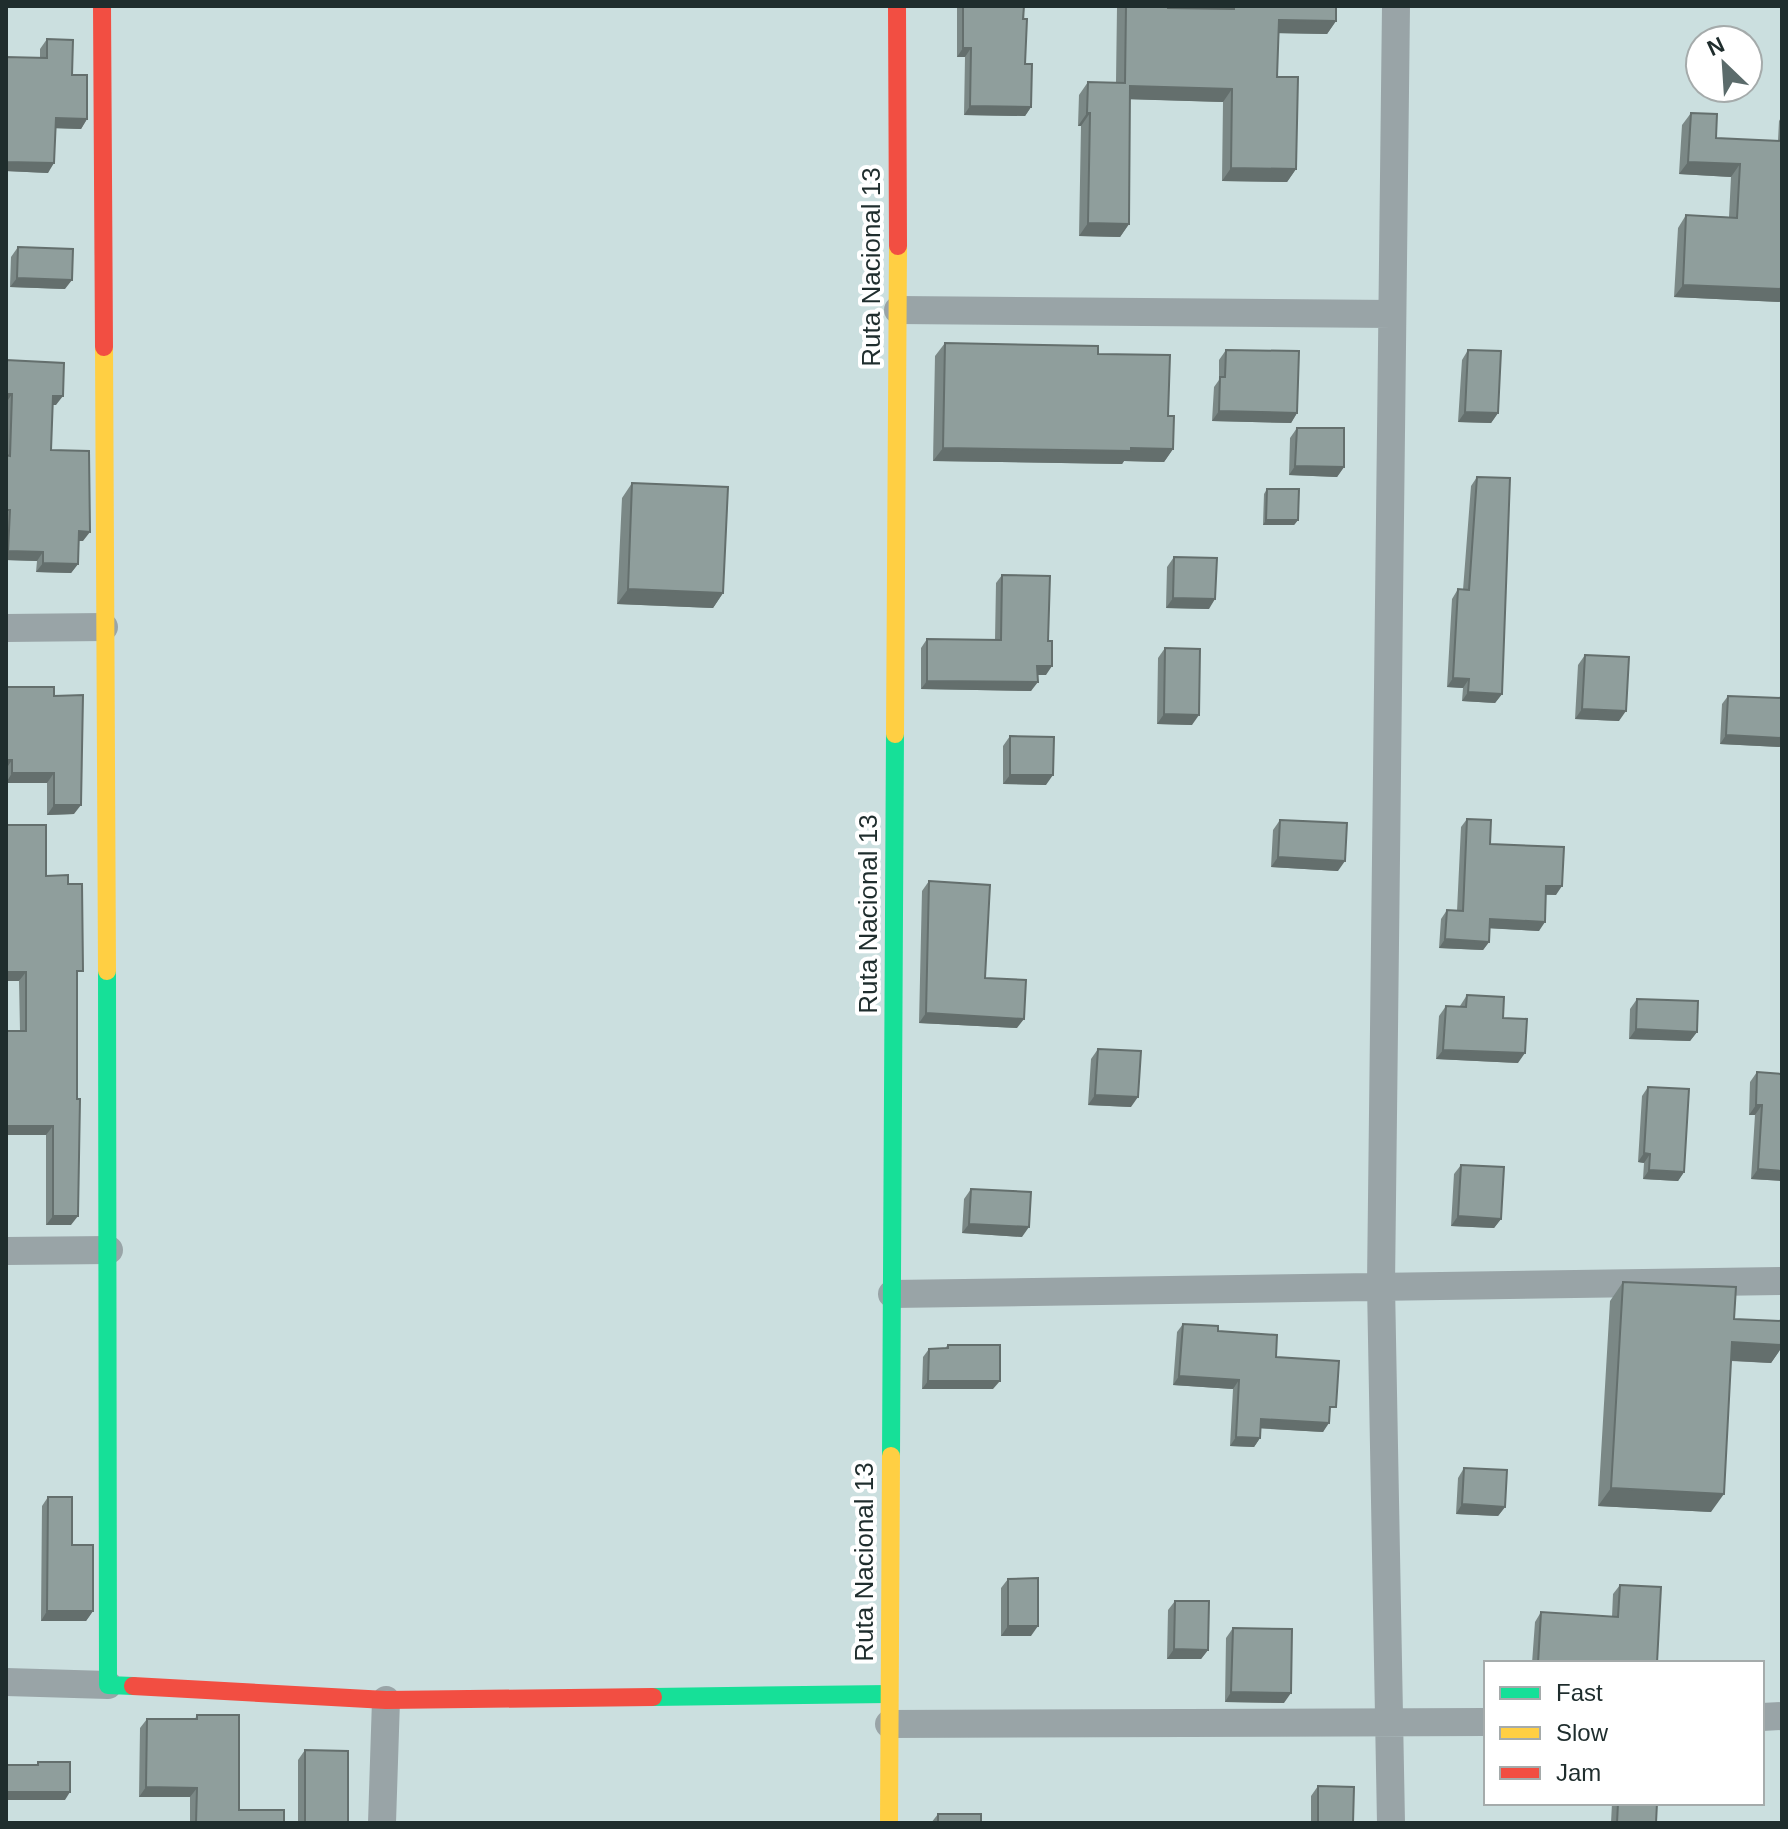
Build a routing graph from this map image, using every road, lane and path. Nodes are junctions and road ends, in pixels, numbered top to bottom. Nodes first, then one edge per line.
1 (102, 6) edge
2 (897, 6) edge
3 (1396, 6) edge
4 (898, 310) junction
5 (1392, 314) junction
6 (104, 627) junction
7 (6, 628) edge
8 (109, 1250) junction
9 (6, 1251) edge
10 (1782, 1281) edge
11 (1381, 1285) junction
12 (892, 1294) junction
13 (6, 1682) edge
14 (108, 1685) junction
15 (889, 1694) junction
16 (386, 1700) junction
17 (1484, 1722) edge
18 (889, 1724) junction
19 (1389, 1724) junction
20 (382, 1823) edge
21 (889, 1823) edge
22 (1391, 1823) edge

1 - 6 main road
2 - 4 main road, Ruta Nacional 13
3 - 5 street
4 - 5 street
4 - 12 main road, Ruta Nacional 13
5 - 11 street
6 - 7 street
6 - 8 main road
8 - 9 street
8 - 14 main road
10 - 11 street
11 - 12 street
11 - 19 street
12 - 15 main road, Ruta Nacional 13
13 - 14 street
14 - 16 main road
15 - 16 main road
15 - 18 main road, Ruta Nacional 13
16 - 20 street
17 - 19 street
18 - 19 street
18 - 21 main road, Ruta Nacional 13
19 - 22 street

